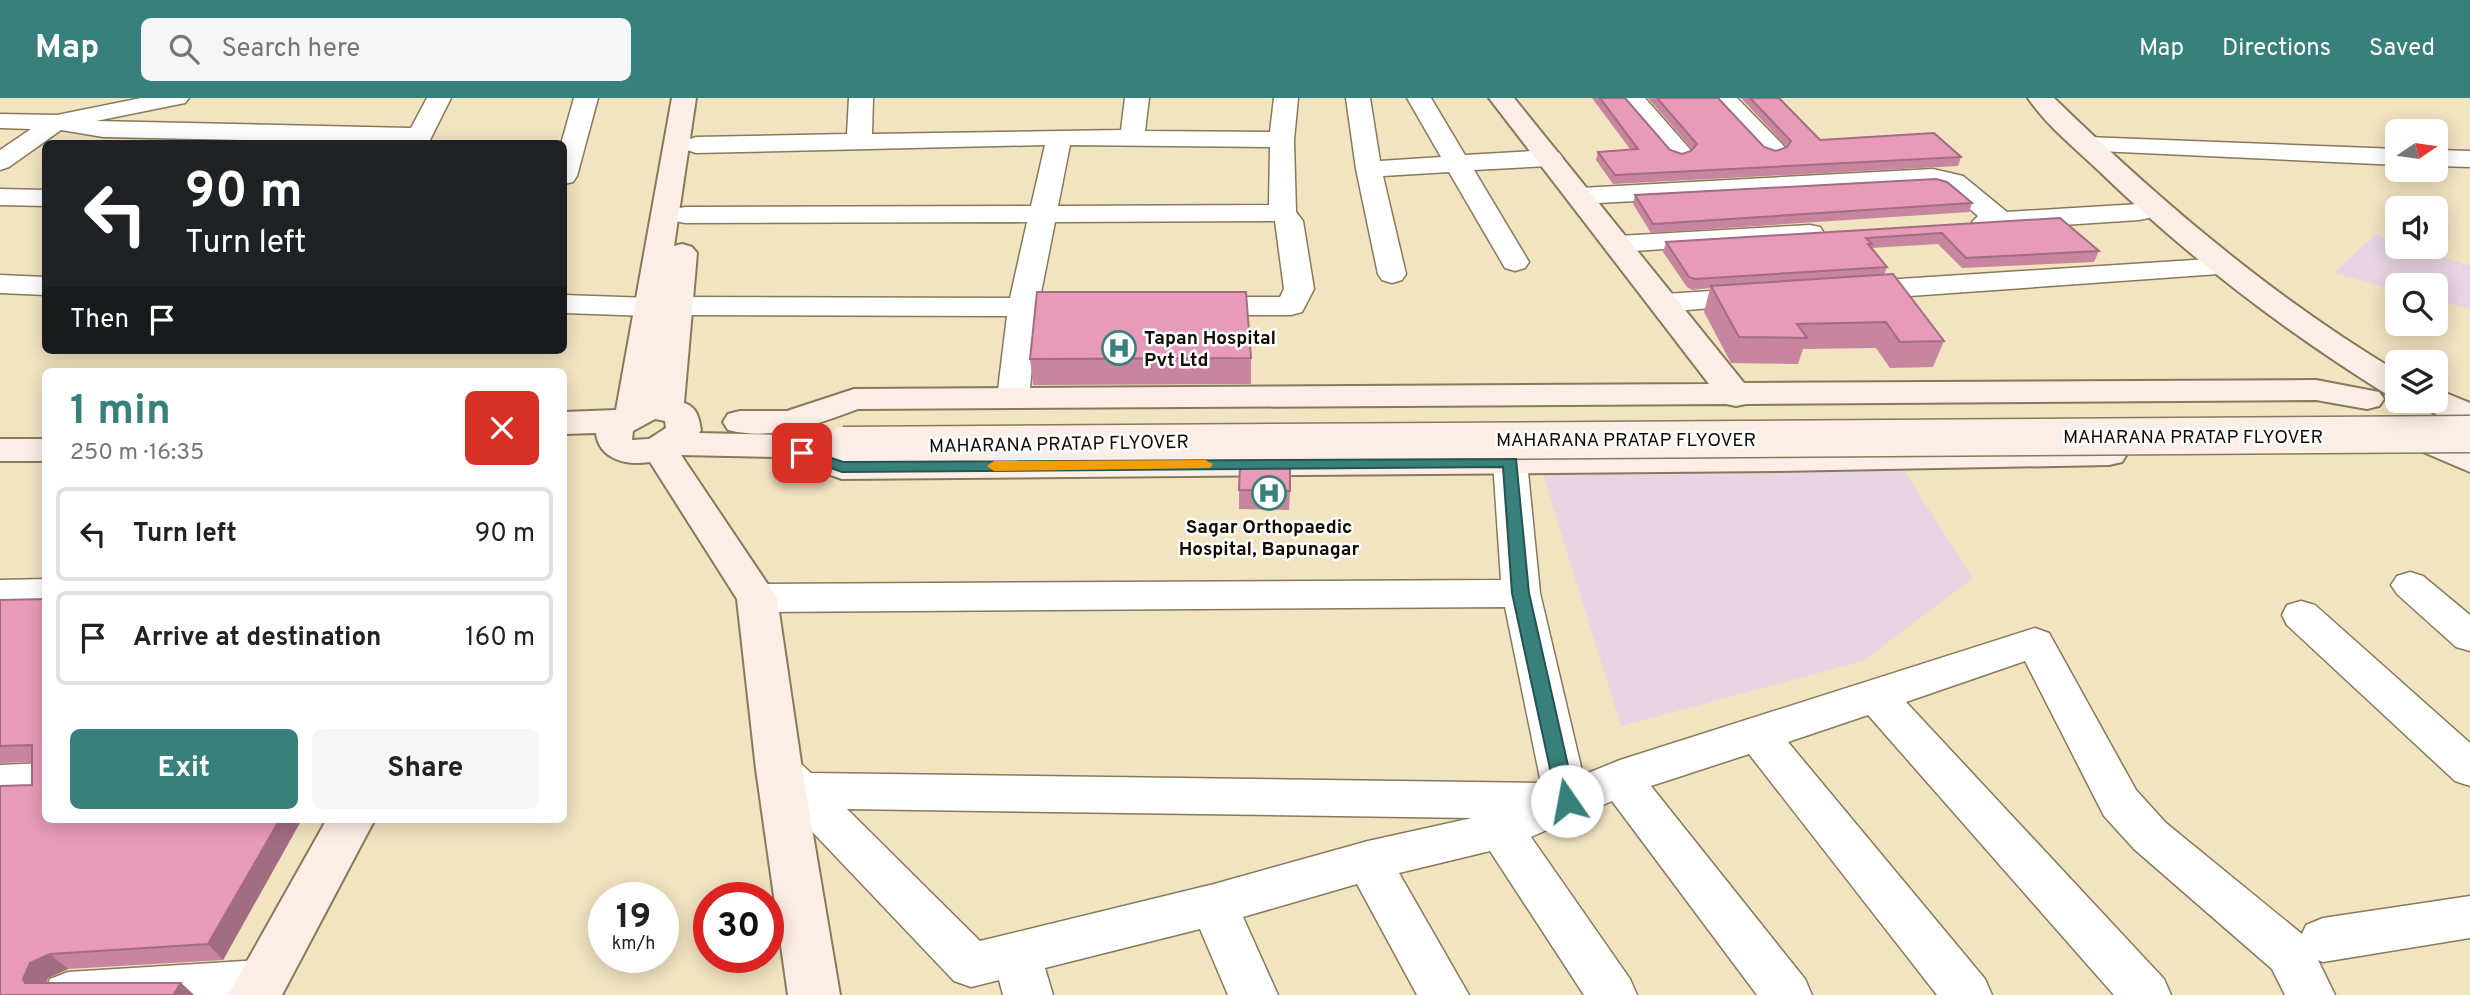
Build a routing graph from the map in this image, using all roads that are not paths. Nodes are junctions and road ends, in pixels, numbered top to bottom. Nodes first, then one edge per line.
1 (177, 98) edge
2 (439, 98) edge
3 (586, 98) edge
4 (684, 98) edge
5 (703, 98) edge
6 (861, 98) edge
7 (1138, 98) edge
8 (1286, 98) edge
9 (1358, 98) edge
10 (1419, 98) edge
11 (1501, 98) edge
12 (1632, 98) edge
13 (1724, 98) edge
14 (2023, 98) edge
15 (2039, 98) edge
16 (0, 121) edge
17 (57, 122) junction
18 (1059, 137) junction
19 (1132, 138) junction
20 (859, 139) junction
21 (417, 140) edge
22 (1282, 140) junction
23 (696, 145) junction
24 (2086, 145) junction
25 (1773, 149) edge
26 (1679, 152) edge
27 (2385, 156) edge
28 (1550, 158) junction
29 (2448, 158) edge
30 (2470, 159) edge
31 (0, 162) edge
32 (1457, 164) junction
33 (567, 165) edge
34 (1370, 169) junction
35 (1580, 196) junction
36 (0, 197) edge
37 (42, 198) edge
38 (2138, 212) junction
39 (1283, 213) junction
40 (1043, 214) junction
41 (685, 215) junction
42 (2001, 221) junction
43 (1961, 224) edge
44 (1839, 231) edge
45 (1619, 244) junction
46 (1515, 262) dead end
47 (2209, 268) junction
48 (1392, 274) dead end
49 (0, 284) edge
50 (42, 286) edge
51 (1829, 292) edge
52 (1789, 295) edge
53 (1665, 303) junction
54 (567, 304) edge
55 (663, 306) junction
56 (1171, 306) edge
57 (1023, 307) junction
58 (1117, 307) edge
59 (2385, 390) edge
60 (2470, 390) edge
61 (2385, 391) edge
62 (2385, 392) edge
63 (2385, 394) edge
64 (1736, 396) junction
65 (2448, 396) edge
66 (1013, 398) junction
67 (2448, 406) edge
68 (2470, 409) edge
69 (2470, 422) edge
70 (622, 426) junction
71 (567, 428) edge
72 (670, 431) junction
73 (845, 433) junction
74 (0, 434) edge
75 (42, 434) edge
76 (786, 434) junction
77 (2445, 438) edge
78 (0, 450) edge
79 (42, 450) edge
80 (2470, 461) edge
81 (1510, 462) junction
82 (2410, 585) dead end
83 (42, 592) edge
84 (0, 593) edge
85 (1521, 593) junction
86 (757, 598) junction
87 (2301, 615) dead end
88 (2470, 637) edge
89 (1876, 696) junction
90 (1758, 735) junction
91 (2470, 769) edge
92 (1620, 778) junction
93 (790, 780) junction
94 (42, 781) edge
95 (0, 783) edge
96 (1567, 801) junction
97 (350, 823) edge
98 (1501, 830) junction
99 (1368, 861) junction
100 (1214, 905) junction
101 (2470, 917) edge
102 (2323, 940) dead end
103 (1022, 973) edge
104 (257, 989) edge
105 (68, 995) edge
106 (814, 995) edge
107 (1253, 995) edge
108 (1444, 995) edge
109 (1612, 995) edge
110 (1787, 995) edge
111 (1967, 995) edge
112 (2147, 995) edge
113 (2310, 995) edge

1 - 17 street
2 - 21 street
3 - 33 street
4 - 55 street
5 - 23 street
6 - 20 street
7 - 19 street
8 - 22 street
9 - 34 street
10 - 32 street
11 - 28 street
12 - 26 street
13 - 25 street
14 - 38 street
15 - 24 street
16 - 17 street
17 - 21 street
17 - 31 street
18 - 19 street
18 - 20 street
18 - 40 street
19 - 22 street
20 - 23 street
22 - 39 street
23 - 41 street
24 - 27 street
24 - 59 street
28 - 32 street
28 - 35 street
29 - 30 street
32 - 34 street
32 - 46 street
34 - 48 street
35 - 42 street
35 - 45 street
36 - 37 street
38 - 42 street
38 - 47 street
39 - 40 street
39 - 56 street
40 - 41 street
40 - 57 street
41 - 55 street
42 - 43 street
44 - 45 street
45 - 53 street
47 - 51 street
47 - 61 street
49 - 50 street
52 - 53 street
53 - 64 street
54 - 55 street
55 - 57 street
55 - 70 street
55 - 72 street
57 - 58 street
57 - 66 street
60 - 65 street
62 - 64 street
63 - 77 street
64 - 66 street
66 - 76 street
67 - 69 street
68 - 73 street, MAHARANA PRATAP FLYOVER
70 - 71 street, MAHARANA PRATAP FLYOVER
70 - 72 street, MAHARANA PRATAP FLYOVER
72 - 76 street, MAHARANA PRATAP FLYOVER
72 - 86 street
73 - 76 street, MAHARANA PRATAP FLYOVER
73 - 77 street, MAHARANA PRATAP FLYOVER, bridge
74 - 75 street
76 - 81 street
77 - 80 street
77 - 81 street
78 - 79 street
81 - 85 street
82 - 88 street
83 - 84 street
85 - 86 street
85 - 96 street
86 - 93 street
87 - 91 street
89 - 90 street
89 - 112 street
89 - 113 street
90 - 92 street
90 - 111 street
92 - 96 street
92 - 110 street
93 - 96 street
93 - 103 street
93 - 106 street
94 - 95 street
96 - 98 street
97 - 104 street
98 - 99 street
98 - 109 street
99 - 100 street
99 - 108 street
100 - 103 street
100 - 107 street
101 - 102 street
104 - 105 street

